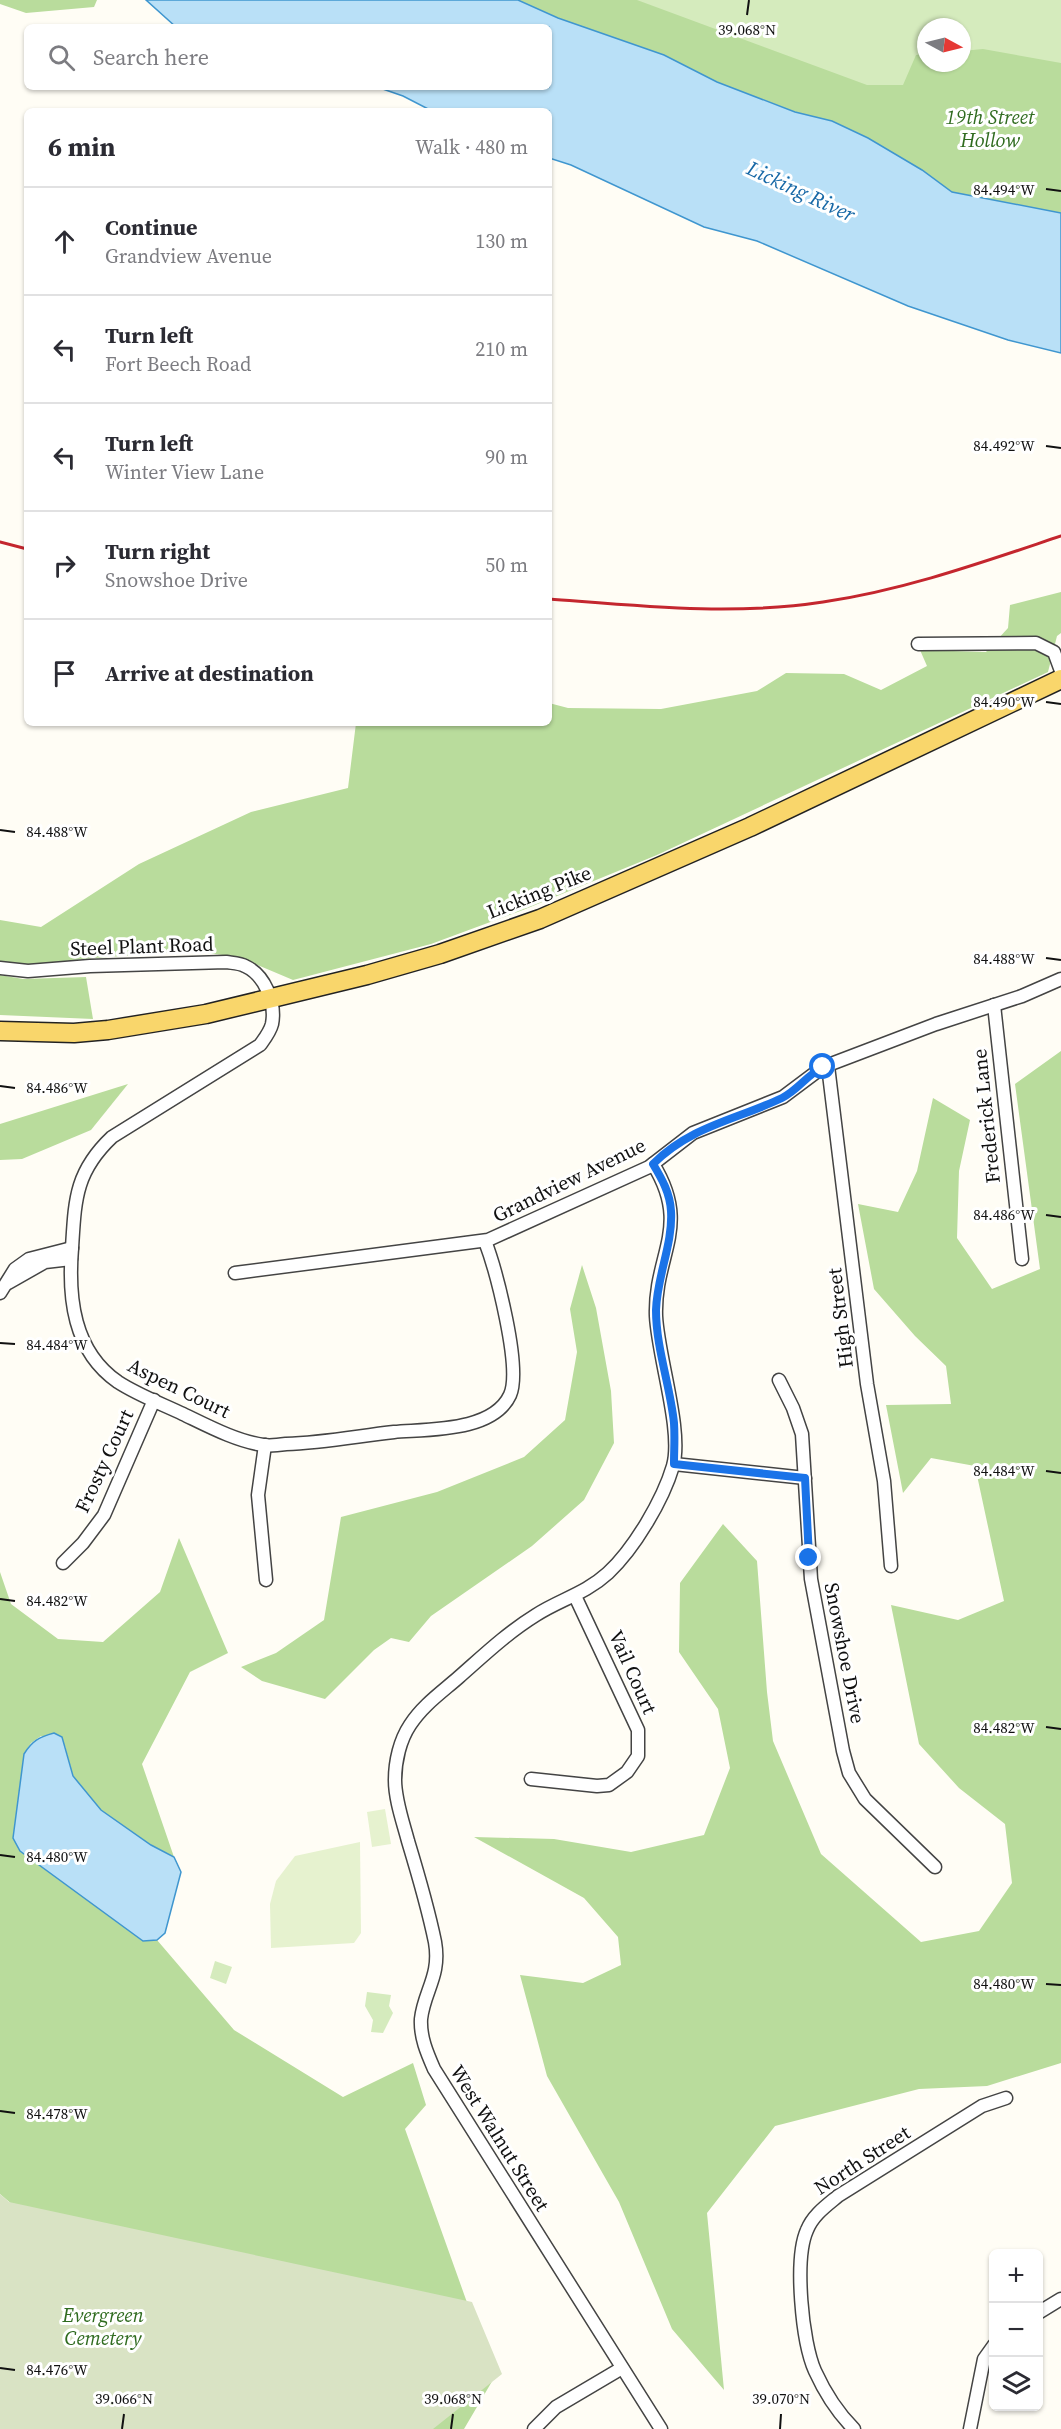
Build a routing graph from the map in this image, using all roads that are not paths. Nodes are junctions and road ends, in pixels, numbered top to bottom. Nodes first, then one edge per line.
1 (918, 644) dead end
2 (1061, 671) edge
3 (1061, 679) edge
4 (0, 968) edge
5 (1061, 979) edge
6 (269, 997) junction
7 (994, 1005) junction
8 (0, 1031) edge
9 (828, 1066) junction
10 (653, 1164) junction
11 (485, 1241) junction
12 (71, 1253) junction
13 (1022, 1259) dead end
14 (235, 1274) dead end
15 (3, 1288) edge
16 (778, 1380) dead end
17 (153, 1400) junction
18 (265, 1445) junction
19 (674, 1464) junction
20 (805, 1478) junction
21 (63, 1563) dead end
22 (891, 1566) dead end
23 (266, 1580) dead end
24 (575, 1596) junction
25 (531, 1779) dead end
26 (935, 1867) dead end
27 (1006, 2097) dead end
28 (1061, 2299) edge
29 (1043, 2310) edge
30 (989, 2351) edge
31 (622, 2368) junction
32 (534, 2429) edge
33 (661, 2429) edge
34 (854, 2429) edge
35 (970, 2429) edge

1 - 2 street
3 - 6 main road, Licking Pike
4 - 6 street, Steel Plant Road
5 - 7 street, Grandview Avenue
6 - 8 main road, Licking Pike
6 - 12 street, Aspen Court
7 - 9 street, Grandview Avenue
7 - 13 street, Frederick Lane
9 - 10 street, Grandview Avenue
9 - 22 street, High Street
10 - 11 street, Grandview Avenue
10 - 19 street
11 - 14 street, Grandview Avenue
11 - 18 street, Aspen Court
12 - 15 street
12 - 17 street, Aspen Court
16 - 20 street, Snowshoe Drive
17 - 18 street, Aspen Court
17 - 21 street, Frosty Court
18 - 23 street
19 - 20 street
19 - 24 street, West Walnut Street
20 - 26 street, Snowshoe Drive
24 - 25 street, Vail Court
24 - 31 street, West Walnut Street
27 - 34 street, North Street
28 - 29 street
30 - 35 street
31 - 32 street
31 - 33 street, West Walnut Street

